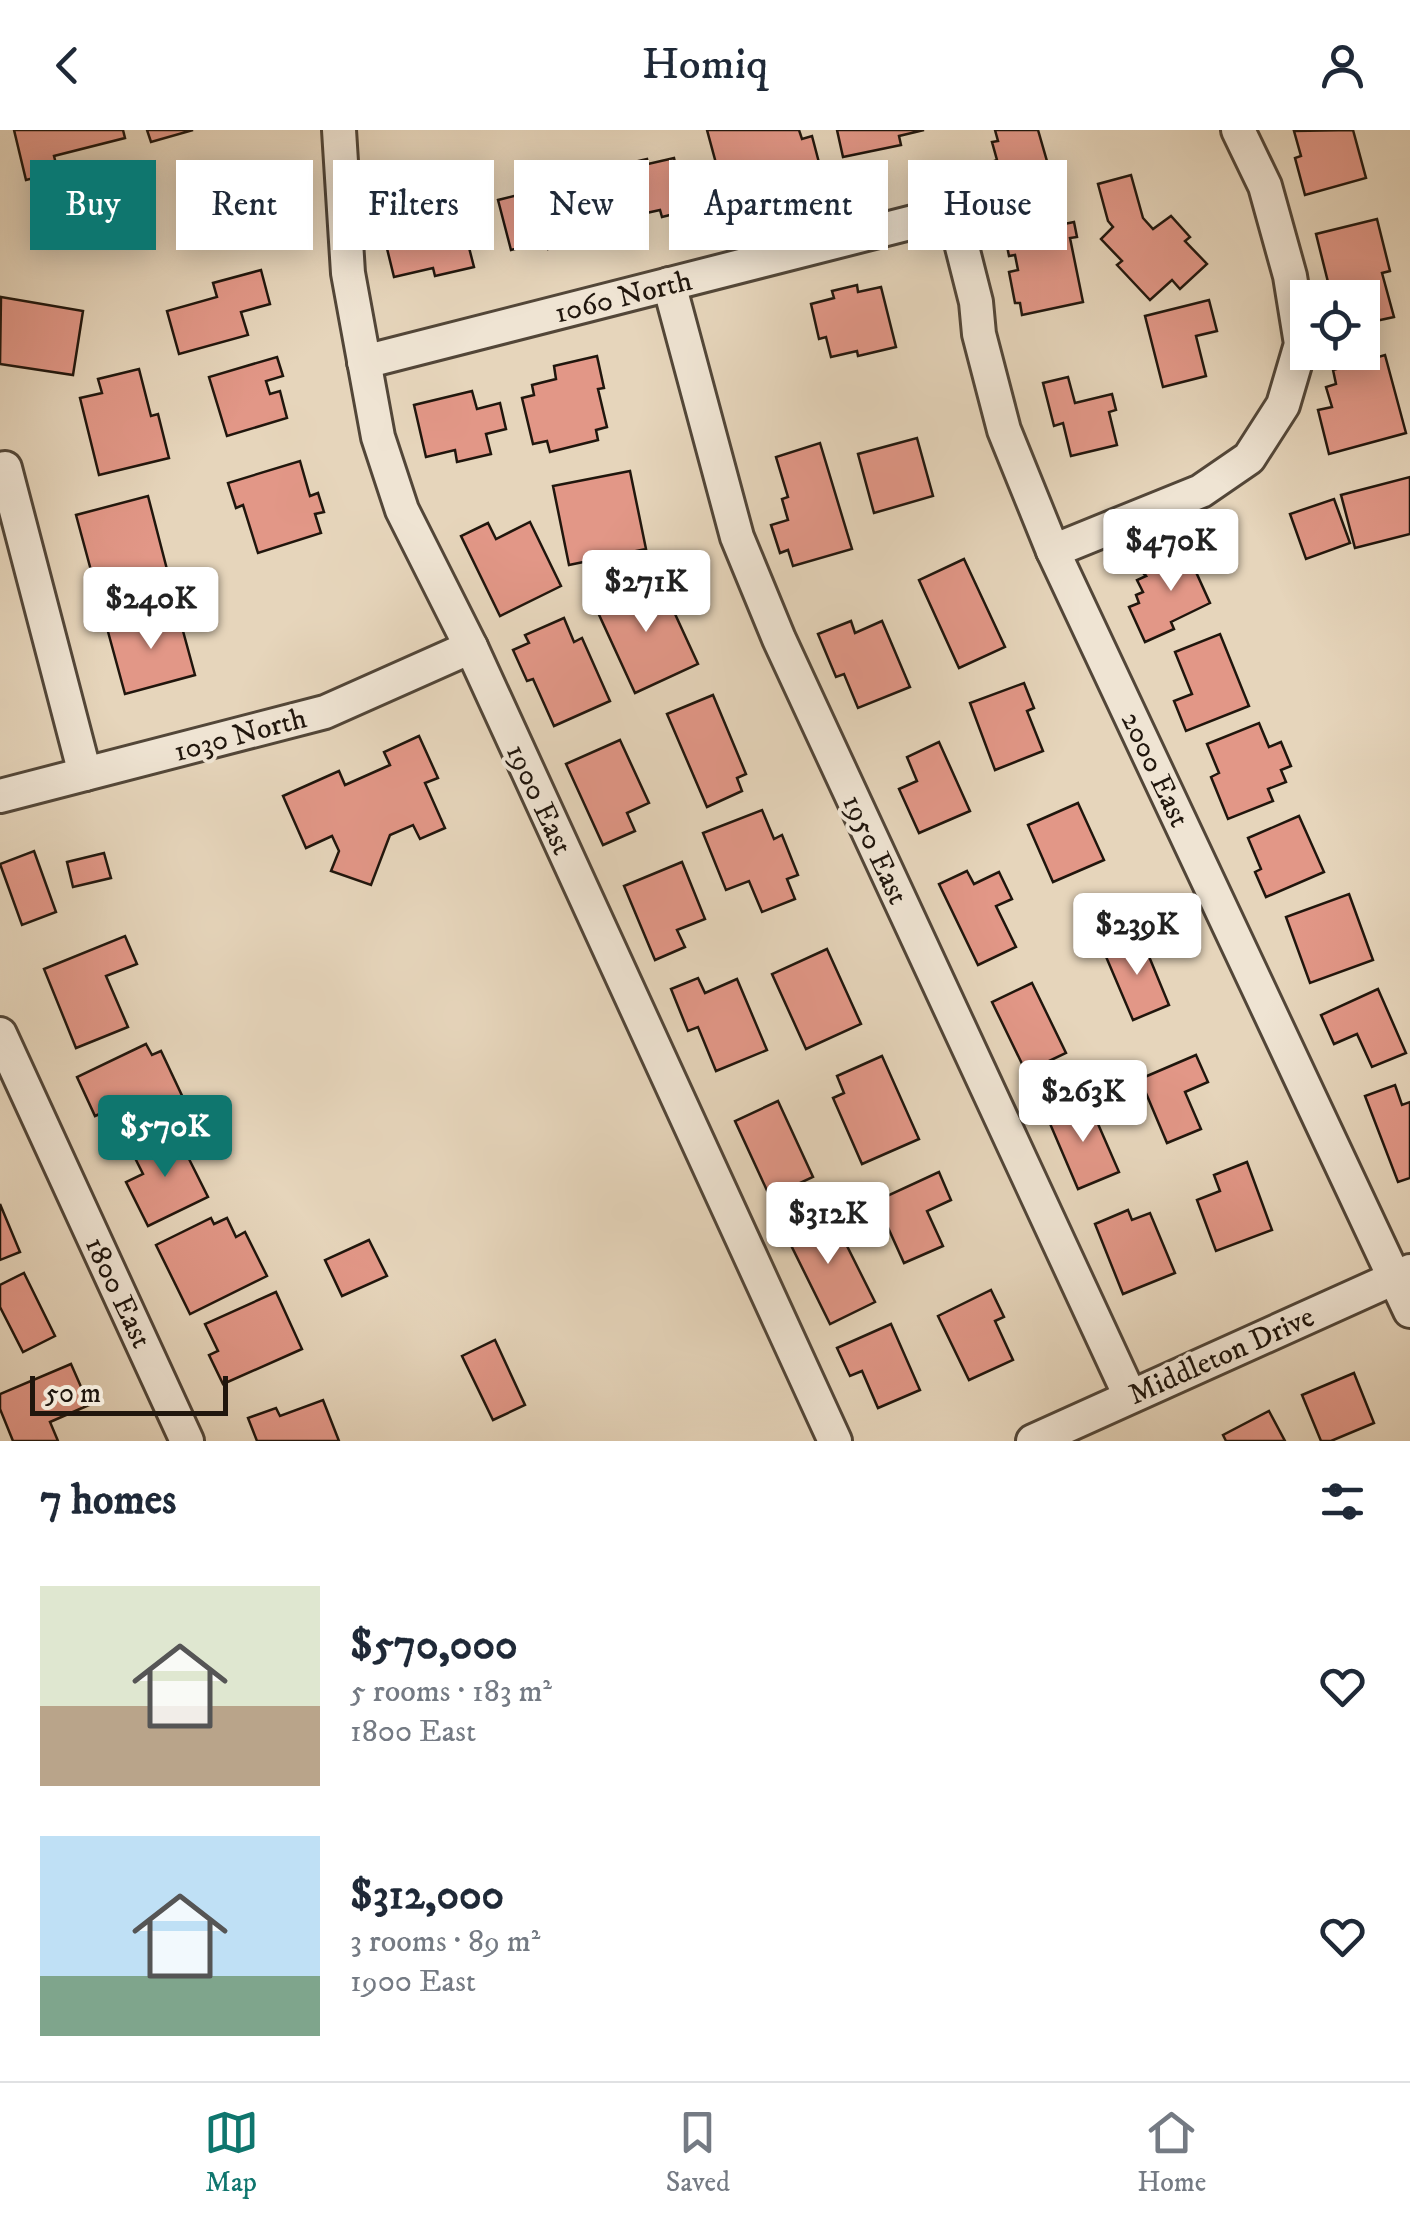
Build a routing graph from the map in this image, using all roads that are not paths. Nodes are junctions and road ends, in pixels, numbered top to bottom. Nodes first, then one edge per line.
1 (339, 130) edge
2 (1238, 130) edge
3 (908, 223) edge
4 (963, 250) edge
5 (669, 284) junction
6 (364, 362) junction
7 (5, 468) dead end
8 (1053, 550) junction
9 (471, 647) junction
10 (85, 774) junction
11 (0, 796) edge
12 (0, 1034) edge
13 (1402, 1274) edge
14 (1410, 1311) edge
15 (1130, 1396) junction
16 (187, 1441) edge
17 (836, 1441) edge
18 (1033, 1441) edge

1 - 6 street, 1900 East
2 - 8 street
3 - 5 street, 1060 North
4 - 8 street, 2000 East
5 - 6 street, 1060 North
5 - 15 street, 1950 East
6 - 9 street, 1900 East
7 - 10 street
8 - 13 street, 2000 East
9 - 10 street, 1030 North
9 - 17 street, 1900 East
10 - 11 street, 1030 North
12 - 16 street, 1800 East
13 - 14 street, 2000 East
13 - 15 street, Middleton Drive
15 - 18 street, Middleton Drive

